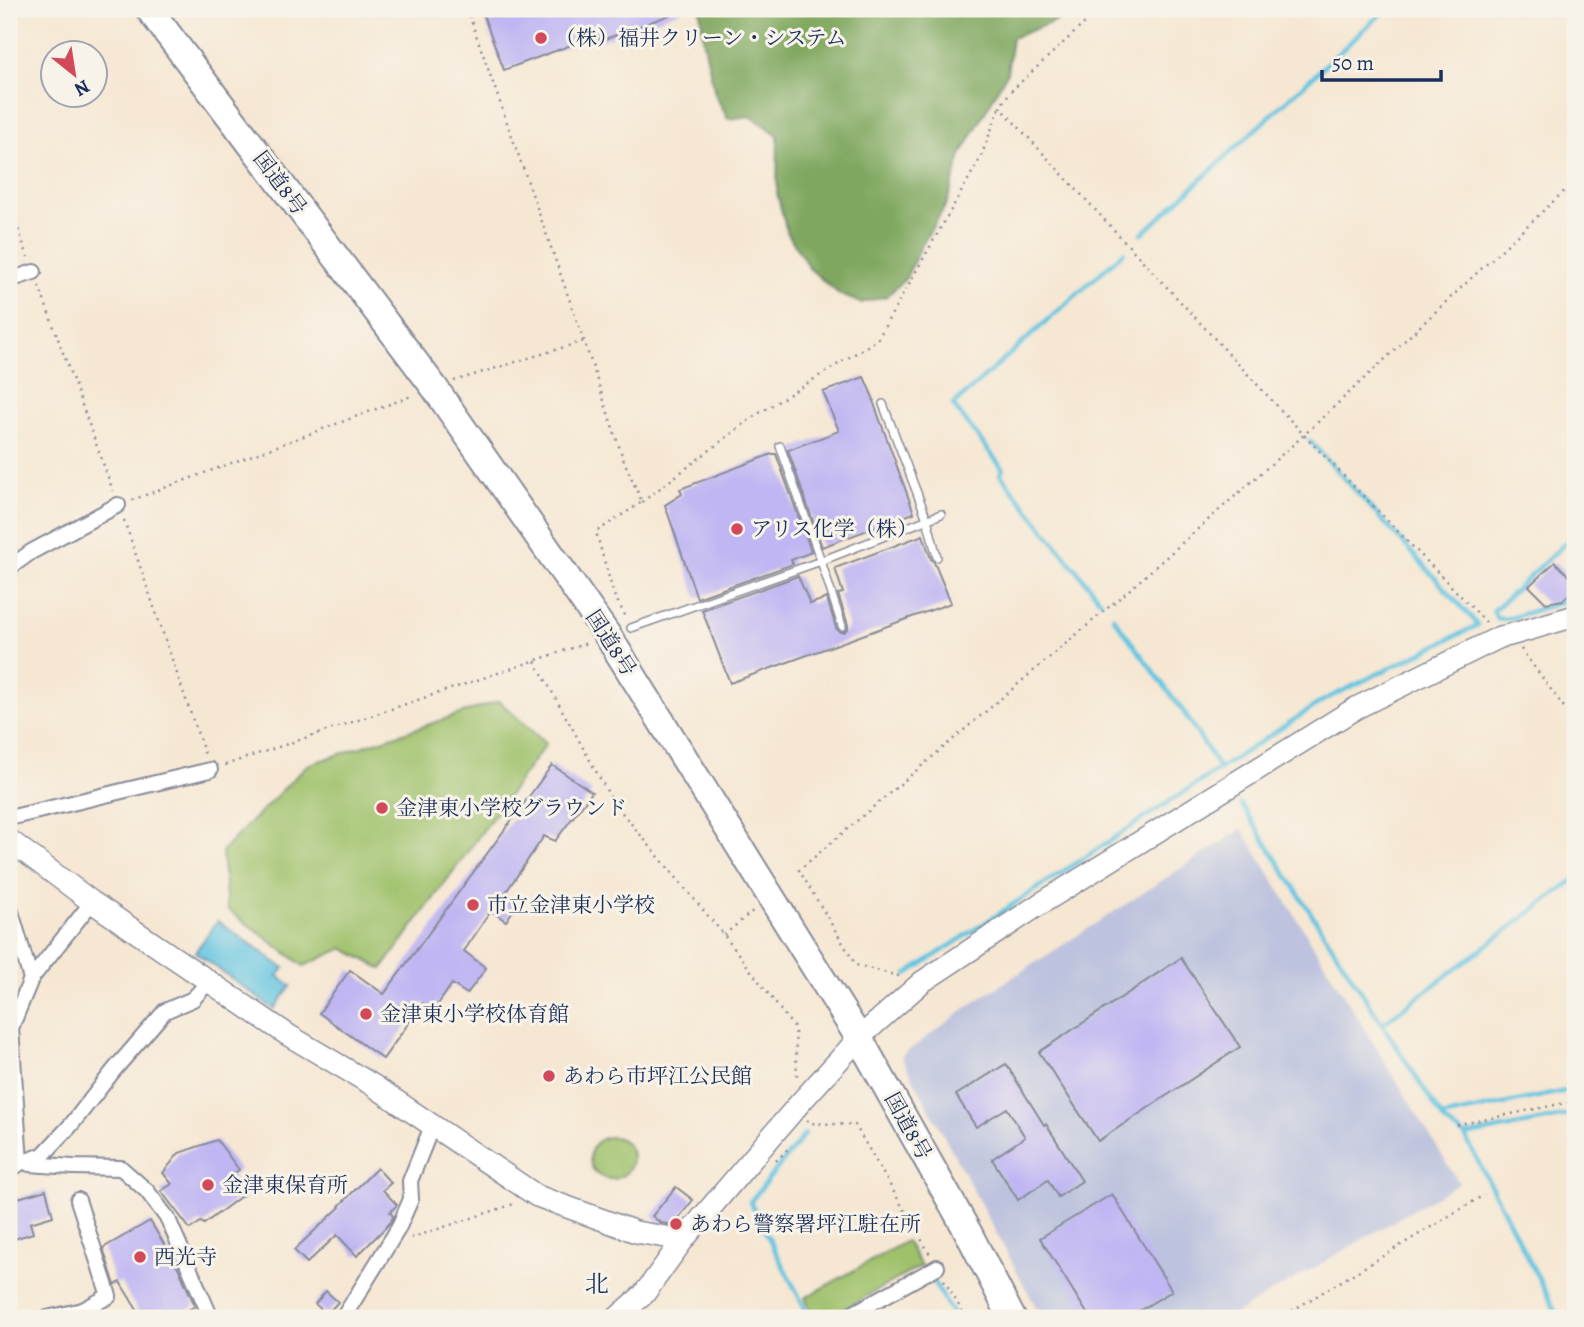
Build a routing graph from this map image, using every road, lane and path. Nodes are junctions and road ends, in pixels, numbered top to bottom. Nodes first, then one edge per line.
1 (149, 9) edge
2 (467, 9) edge
3 (1100, 9) edge
4 (1000, 107) junction
5 (1575, 181) edge
6 (9, 203) edge
7 (34, 272) junction
8 (9, 280) edge
9 (584, 341) junction
10 (435, 387) junction
11 (883, 404) dead end
12 (1304, 435) junction
13 (780, 446) dead end
14 (642, 502) junction
15 (118, 505) junction
16 (942, 514) dead end
17 (927, 519) junction
18 (937, 557) dead end
19 (821, 561) junction
20 (9, 568) edge
21 (1575, 616) edge
22 (842, 626) dead end
23 (619, 632) junction
24 (1505, 636) junction
25 (536, 661) junction
26 (1575, 722) edge
27 (210, 770) junction
28 (9, 818) edge
29 (9, 840) edge
30 (770, 897) junction
31 (92, 902) junction
32 (9, 905) edge
33 (724, 935) junction
34 (31, 979) junction
35 (210, 980) junction
36 (922, 982) junction
37 (859, 1038) junction
38 (1575, 1101) edge
39 (799, 1104) junction
40 (1457, 1125) dead end
41 (432, 1126) junction
42 (15, 1167) edge
43 (1484, 1195) dead end
44 (537, 1196) junction
45 (78, 1200) dead end
46 (683, 1240) junction
47 (387, 1246) junction
48 (937, 1267) junction
49 (84, 1314) edge
50 (206, 1317) edge
51 (47, 1318) edge
52 (343, 1318) edge
53 (618, 1318) edge
54 (845, 1318) edge
55 (966, 1318) edge
56 (1012, 1318) edge
57 (1280, 1318) edge

1 - 10 highway, 国道8号
2 - 9 path
3 - 4 path
4 - 12 path
4 - 14 path
5 - 12 path
6 - 7 path
7 - 8 street
7 - 15 path
9 - 10 path
9 - 14 path
10 - 15 path
10 - 23 highway, 国道8号
11 - 17 lane
12 - 24 path
12 - 36 path
13 - 19 lane
14 - 23 path
15 - 20 street
15 - 27 path
16 - 17 lane
17 - 18 lane
17 - 19 lane
19 - 22 lane
19 - 23 lane
21 - 24 street
23 - 25 path
23 - 30 highway, 国道8号
24 - 26 path
24 - 36 street
25 - 27 path
25 - 33 path
27 - 28 street
29 - 31 street
30 - 33 path
30 - 37 highway, 国道8号
31 - 34 street
31 - 35 street
32 - 34 street
33 - 39 path
34 - 42 street
35 - 41 street
35 - 42 street
36 - 37 street
37 - 39 street
37 - 56 highway, 国道8号
38 - 40 path
39 - 46 street
39 - 48 path
41 - 44 street
41 - 47 street
42 - 50 street
43 - 57 path
44 - 46 street
44 - 47 path
45 - 49 street
46 - 53 street
47 - 52 street
48 - 54 street
48 - 55 path
49 - 51 street

